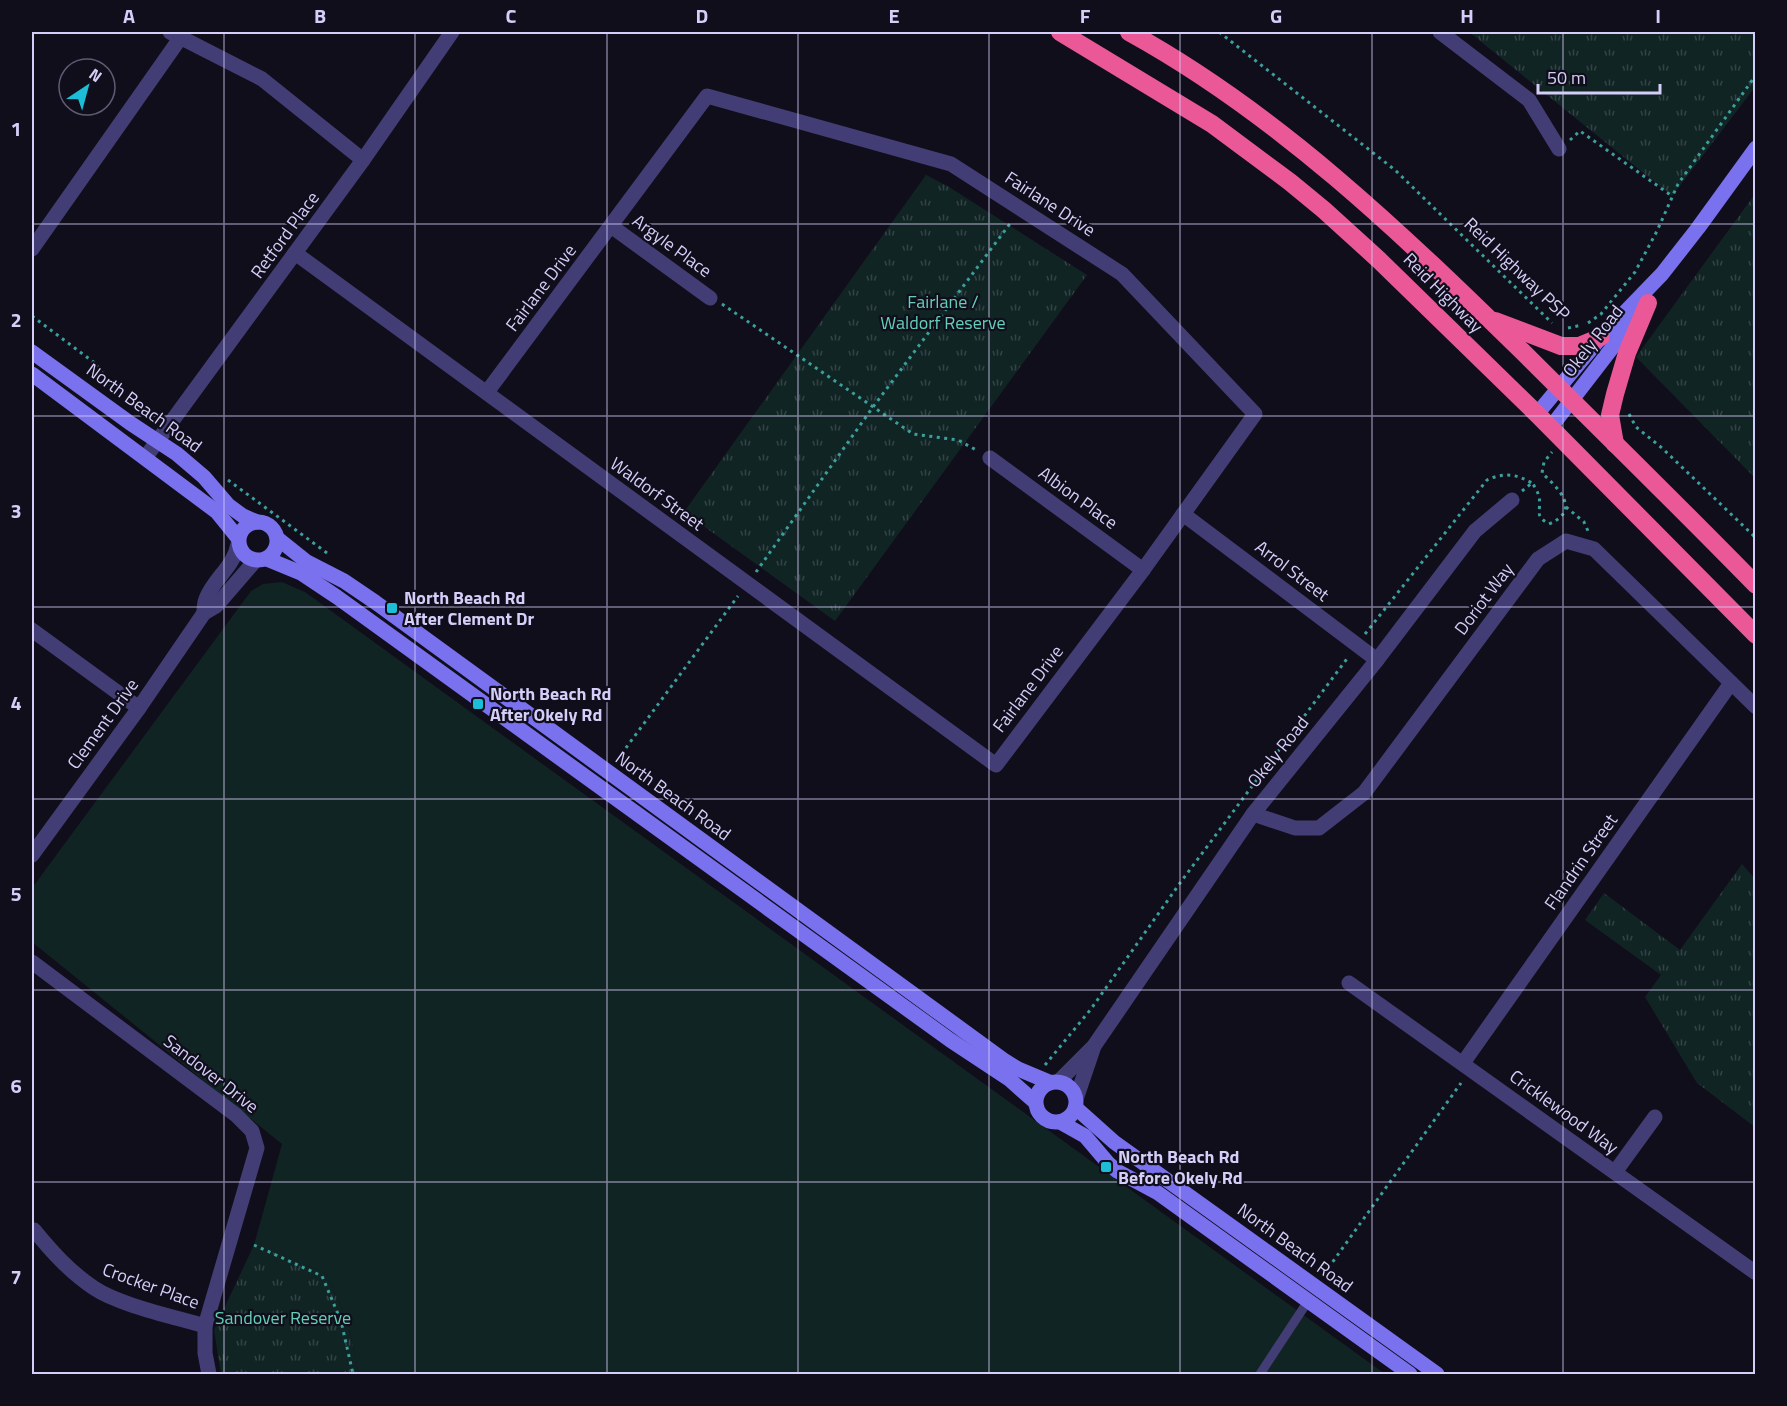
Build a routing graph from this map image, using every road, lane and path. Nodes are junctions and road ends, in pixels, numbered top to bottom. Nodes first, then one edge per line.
1 (452, 32) edge
2 (1060, 32) edge
3 (1129, 32) edge
4 (1219, 32) edge
5 (1440, 32) edge
6 (176, 34) edge
7 (1755, 75) edge
8 (1755, 148) edge
9 (1559, 149) joint
10 (363, 160) junction
11 (1672, 196) junction
12 (1020, 209) junction
13 (611, 226) junction
14 (32, 249) edge
15 (295, 253) junction
16 (1662, 274) junction
17 (710, 298) joint
18 (1648, 303) junction
19 (32, 316) edge
20 (1488, 318) junction
21 (1553, 325) dead end
22 (1601, 337) junction
23 (1562, 338) junction
24 (32, 352) edge
25 (32, 374) edge
26 (1558, 387) junction
27 (486, 392) junction
28 (117, 394) dead end
29 (1615, 394) junction
30 (1572, 400) junction
31 (873, 407) junction
32 (1537, 414) junction
33 (1557, 434) junction
34 (158, 440) junction
35 (1615, 444) junction
36 (145, 458) junction
37 (990, 458) joint
38 (1532, 483) junction
39 (1512, 500) joint
40 (1566, 507) junction
41 (1183, 514) junction
42 (257, 522) junction
43 (277, 538) junction
44 (1755, 538) edge
45 (238, 541) junction
46 (1594, 549) junction
47 (261, 560) junction
48 (1143, 570) junction
49 (747, 584) junction
50 (1755, 585) edge
51 (204, 614) junction
52 (32, 630) edge
53 (1755, 635) edge
54 (1357, 645) junction
55 (1377, 660) junction
56 (1731, 682) junction
57 (1755, 707) edge
58 (139, 708) junction
59 (996, 765) joint
60 (612, 766) dead end
61 (1253, 814) junction
62 (32, 855) edge
63 (32, 962) edge
64 (1349, 983) dead end
65 (1094, 1046) junction
66 (1037, 1064) dead end
67 (1467, 1066) junction
68 (1054, 1082) junction
69 (1035, 1102) junction
70 (1076, 1103) junction
71 (1655, 1117) dead end
72 (1060, 1122) junction
73 (1615, 1172) junction
74 (34, 1230) dead end
75 (254, 1245) dead end
76 (1755, 1273) edge
77 (1324, 1274) dead end
78 (1308, 1301) junction
79 (205, 1326) junction
80 (208, 1374) edge
81 (353, 1374) edge
82 (1260, 1374) edge
83 (1410, 1374) edge
84 (1437, 1374) edge

1 - 10 street, Retford Place
2 - 32 highway, Reid Highway
3 - 20 highway, Reid Highway
4 - 21 path, Reid Highway PSP
5 - 9 street
6 - 10 street
6 - 14 street
7 - 11 path
8 - 16 main road, Okely Road
9 - 11 path
10 - 15 street, Retford Place
11 - 23 path
12 - 13 street, Fairlane Drive
12 - 31 path
12 - 41 street, Fairlane Drive
13 - 17 street, Argyle Place
13 - 27 street, Fairlane Drive
15 - 27 street, Waldorf Street
15 - 34 street, Retford Place
16 - 18 main road, Okely Road
16 - 22 main road, Okely Road
17 - 31 path
18 - 29 highway
18 - 30 main road, Okely Road
19 - 28 path
20 - 23 highway
20 - 26 highway, Reid Highway
22 - 23 highway
22 - 26 main road, Okely Road
24 - 34 main road, North Beach Road
25 - 36 main road
26 - 30 highway, Reid Highway
26 - 32 main road, Okely Road
27 - 49 street, Waldorf Street
29 - 35 highway
29 - 44 path
30 - 33 main road, Okely Road
30 - 35 highway, Reid Highway
31 - 37 path
31 - 49 path
32 - 33 highway, Reid Highway
33 - 40 path
33 - 53 highway, Reid Highway
34 - 36 street, Retford Place
34 - 42 main road, North Beach Road
35 - 50 highway, Reid Highway
36 - 45 main road
37 - 48 street, Albion Place
38 - 39 path
38 - 40 path
38 - 54 path
39 - 55 street, Okely Road
40 - 46 path
41 - 48 street, Fairlane Drive
41 - 54 street, Arrol Street
42 - 43 main road
42 - 45 main road
43 - 47 main road
43 - 68 main road, North Beach Road
45 - 47 main road
45 - 51 street, Clement Drive
46 - 56 street, Doriot Way
46 - 61 street, Doriot Way
47 - 51 street, Clement Drive
47 - 69 main road, North Beach Road
48 - 59 street, Fairlane Drive
49 - 59 street, Waldorf Street
49 - 60 path
51 - 58 street, Clement Drive
52 - 58 street
54 - 55 street, Arrol Street
54 - 66 path
55 - 61 street, Okely Road
56 - 57 street, Doriot Way
56 - 67 street, Flandrin Street
58 - 62 street, Clement Drive
61 - 65 street, Okely Road
63 - 79 street, Sandover Drive
64 - 67 street, Cricklewood Way
65 - 68 street, Okely Road
65 - 70 street, Okely Road
67 - 73 street, Cricklewood Way
67 - 77 path
68 - 69 main road
68 - 70 main road
69 - 72 main road
70 - 72 main road
70 - 84 main road, North Beach Road
71 - 73 street
72 - 78 main road, North Beach Road
73 - 76 street, Cricklewood Way
74 - 79 street, Crocker Place
75 - 81 path
78 - 82 lane
78 - 83 main road, North Beach Road
79 - 80 street, Sandover Drive

